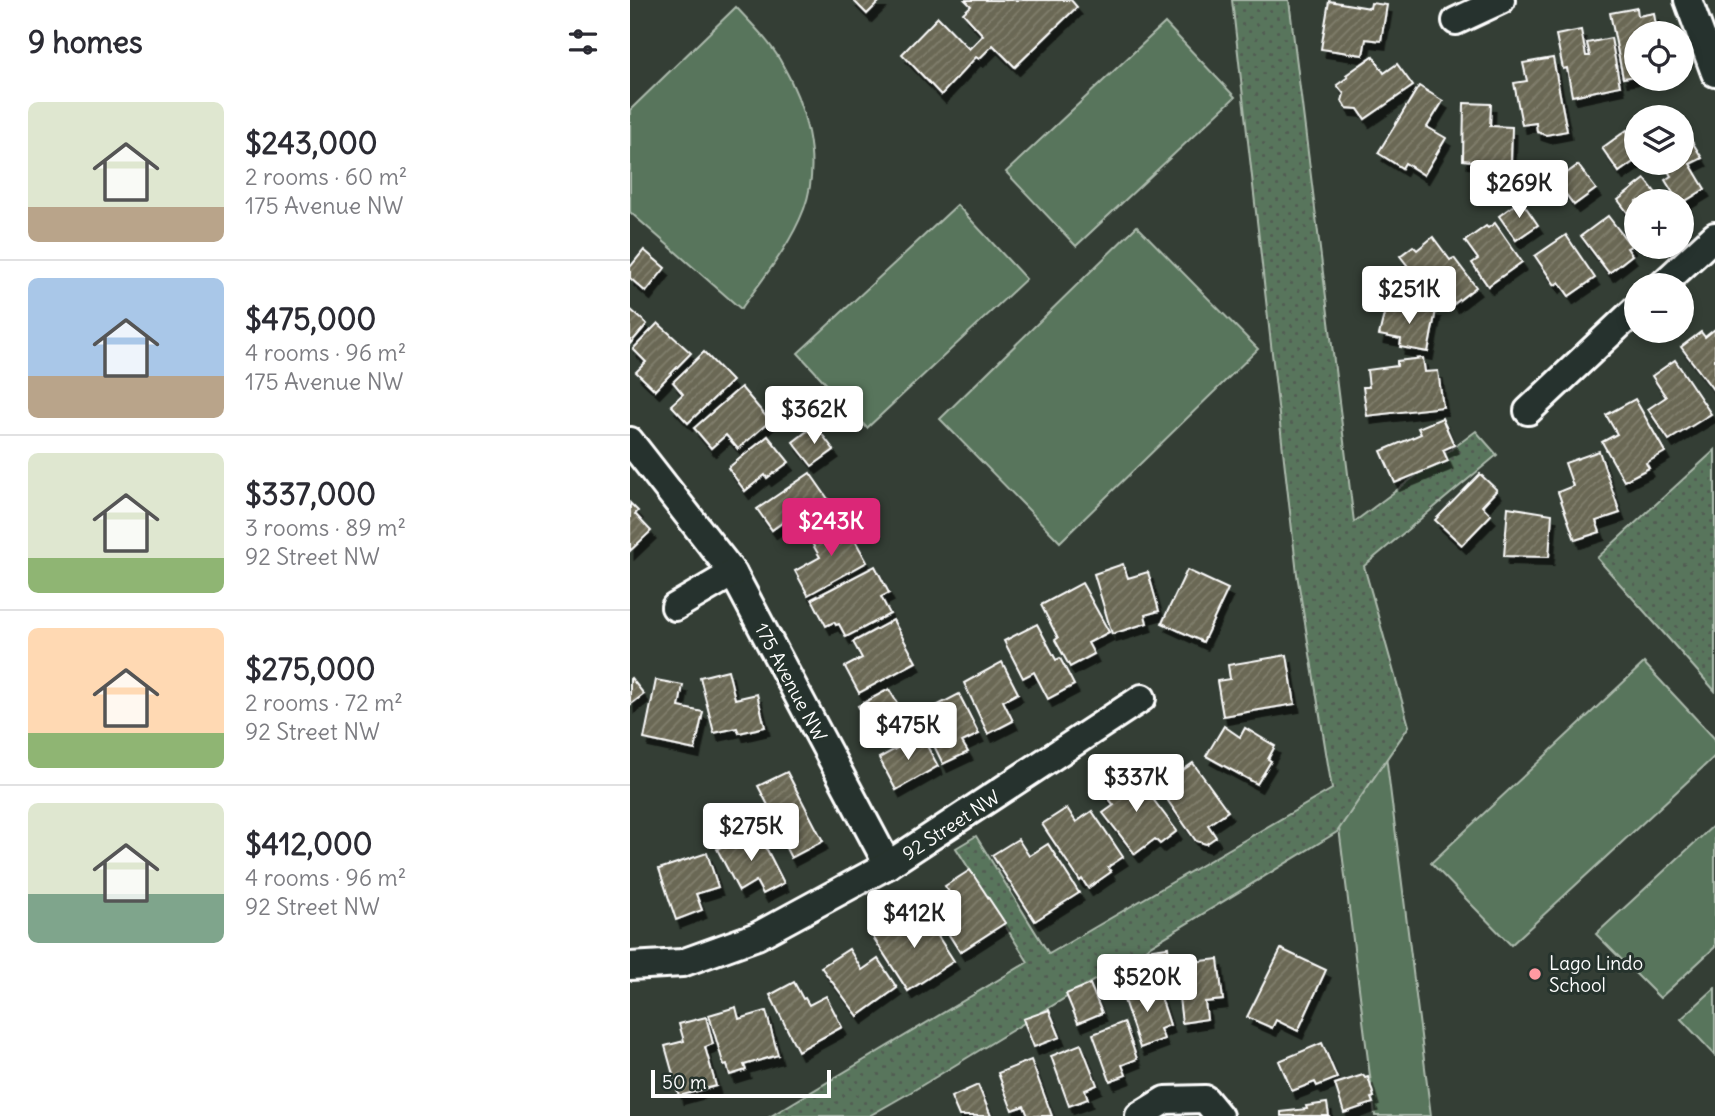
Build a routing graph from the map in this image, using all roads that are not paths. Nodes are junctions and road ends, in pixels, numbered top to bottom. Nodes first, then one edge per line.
1 (1501, 0) edge
2 (1688, 0) edge
3 (1456, 21) dead end
4 (1715, 73) edge
5 (1715, 236) edge
6 (1675, 273) edge
7 (1624, 320) edge
8 (1528, 411) dead end
9 (630, 441) edge
10 (733, 573) junction
11 (676, 607) dead end
12 (1142, 698) dead end
13 (888, 865) junction
14 (630, 966) edge
15 (1212, 1107) edge
16 (1139, 1116) edge

1 - 3 street
2 - 4 street
5 - 6 street
7 - 8 street
9 - 10 street, 175 Avenue NW
10 - 11 street
10 - 13 street, 175 Avenue NW
12 - 13 street, 92 Street NW
13 - 14 street, 92 Street NW
15 - 16 street

